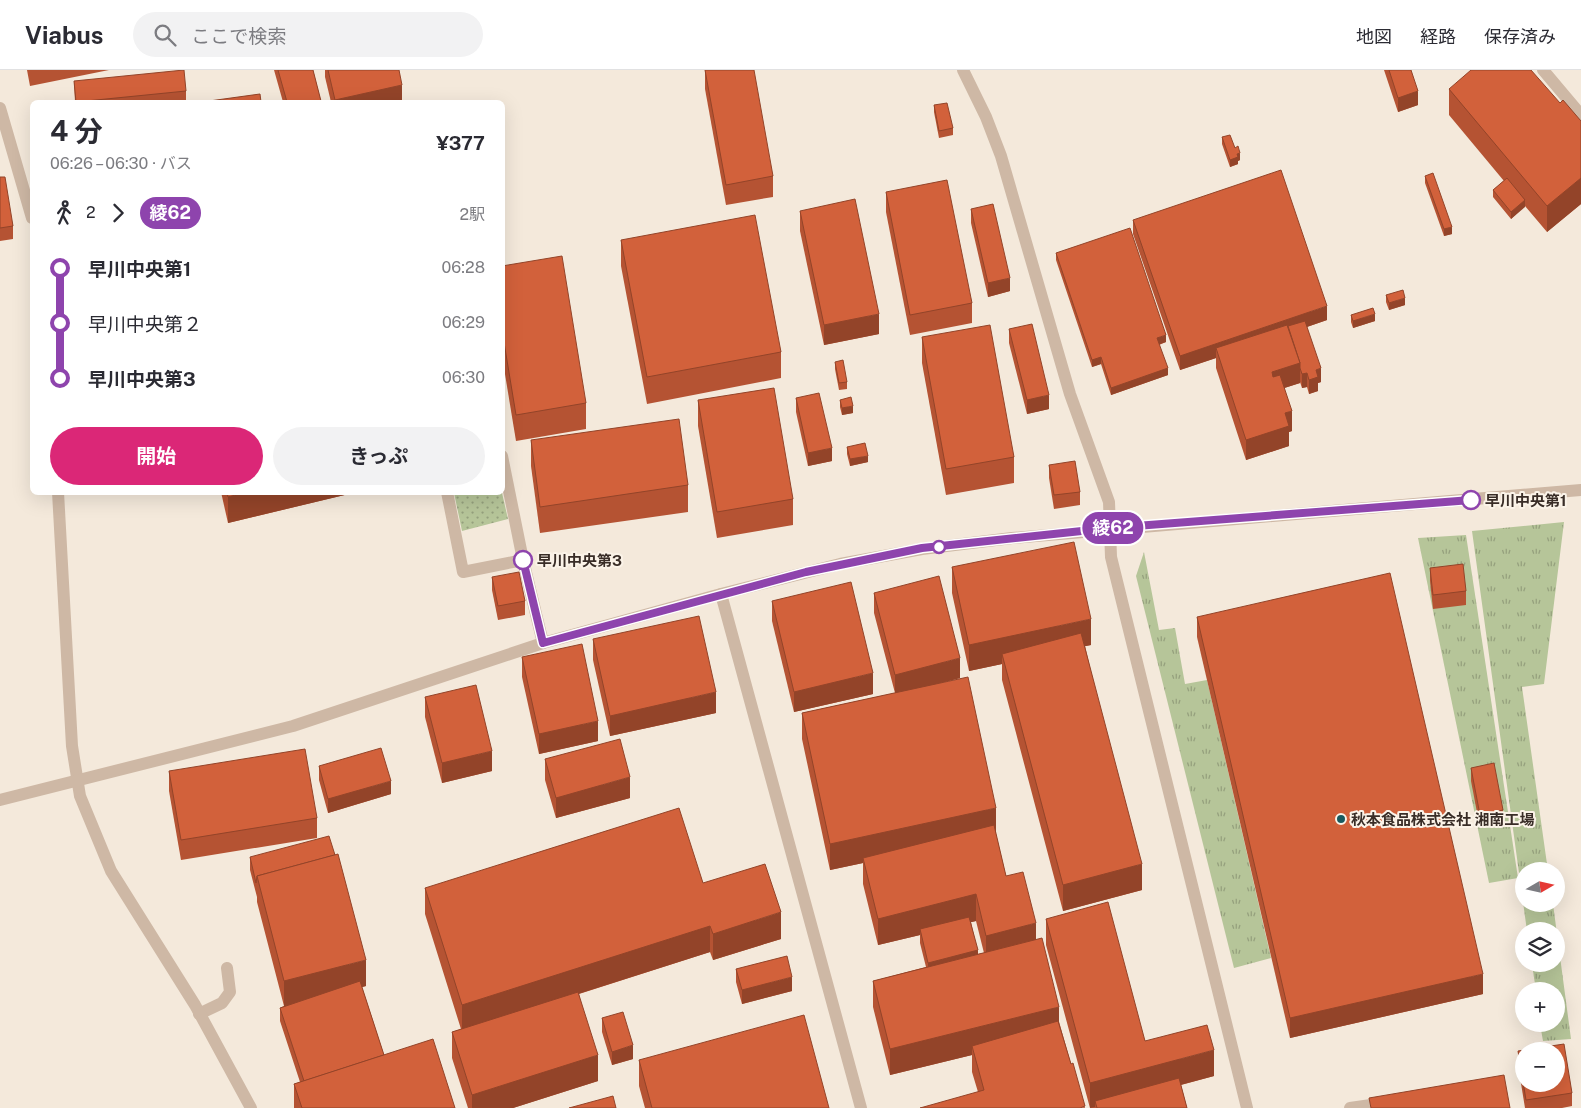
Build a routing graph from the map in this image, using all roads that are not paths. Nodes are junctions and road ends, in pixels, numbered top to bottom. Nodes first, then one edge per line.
1 (963, 70) edge
2 (1543, 70) edge
3 (0, 108) edge
4 (1581, 115) edge
5 (30, 211) edge
6 (505, 471) edge
7 (1581, 490) edge
8 (58, 495) edge
9 (447, 495) edge
10 (1110, 528) junction
11 (523, 560) junction
12 (721, 594) junction
13 (543, 643) junction
14 (77, 780) junction
15 (0, 800) edge
16 (227, 968) dead end
17 (199, 1014) junction
18 (1400, 1101) edge
19 (251, 1108) edge
20 (861, 1108) edge
21 (1247, 1108) edge
22 (1350, 1108) edge

1 - 10 street
2 - 4 street
3 - 5 street
6 - 11 street
7 - 10 street
8 - 14 street
9 - 11 street
10 - 12 street
10 - 21 street
11 - 13 street
12 - 13 street
12 - 20 street
13 - 14 street
14 - 15 street
14 - 17 street
16 - 17 street
17 - 19 street
18 - 22 street

